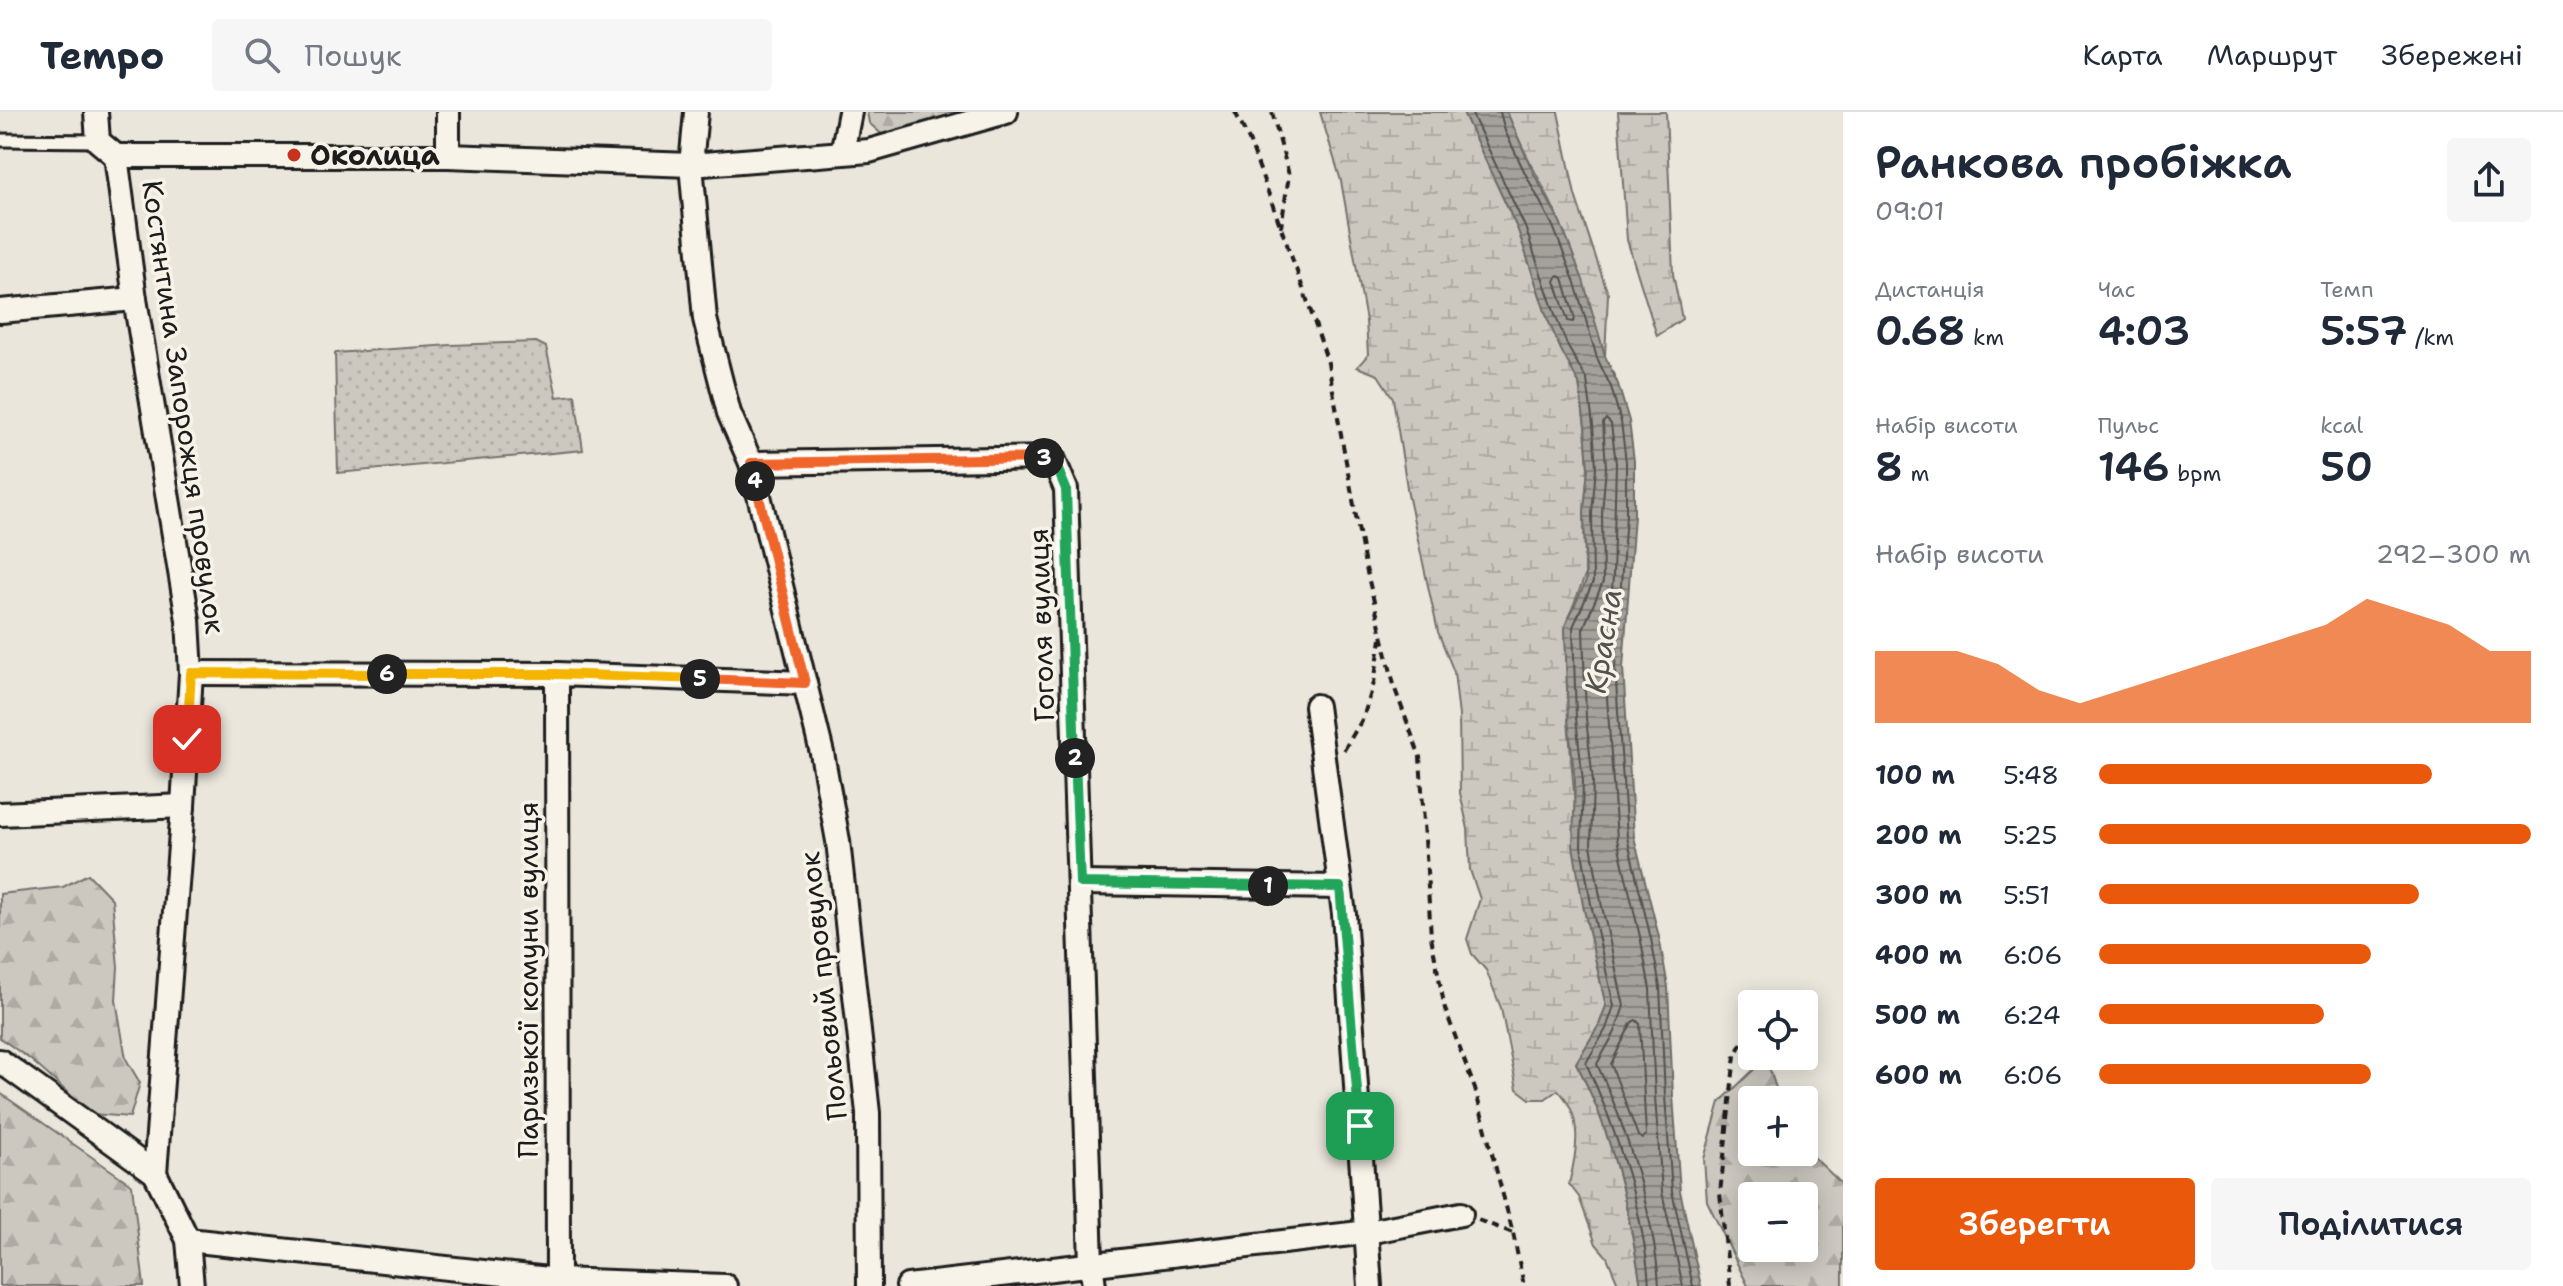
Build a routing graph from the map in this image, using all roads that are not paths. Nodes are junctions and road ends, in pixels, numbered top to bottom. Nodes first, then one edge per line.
1 (96, 112) edge
2 (448, 112) edge
3 (696, 112) edge
4 (850, 112) edge
5 (1006, 112) edge
6 (0, 140) edge
7 (98, 141) junction
8 (842, 153) junction
9 (116, 156) junction
10 (448, 156) junction
11 (691, 165) junction
12 (135, 299) junction
13 (0, 311) edge
14 (751, 463) junction
15 (191, 673) junction
16 (557, 674) junction
17 (805, 683) junction
18 (1316, 706) dead end
19 (183, 806) junction
20 (0, 814) edge
21 (1080, 883) junction
22 (1340, 887) junction
23 (0, 1061) edge
24 (155, 1173) junction
25 (1461, 1214) road end
26 (1368, 1232) junction
27 (188, 1240) junction
28 (1091, 1263) junction
29 (558, 1283) edge
30 (192, 1286) edge
31 (725, 1286) edge
32 (869, 1286) edge
33 (908, 1286) edge
34 (1094, 1286) edge
35 (1370, 1286) edge

1 - 7 street
2 - 10 street
3 - 11 street, Польовий провулок
4 - 8 street
5 - 8 street
6 - 7 lane
7 - 9 street, Костянтина Запорожця провулок
8 - 11 street
9 - 10 street
9 - 12 street, Костянтина Запорожця провулок
10 - 11 street
11 - 14 street, Польовий провулок
12 - 13 street
12 - 15 street, Костянтина Запорожця провулок
14 - 17 street, Польовий провулок
14 - 21 street, Гоголя вулиця
15 - 16 street
15 - 19 street, Костянтина Запорожця провулок
16 - 17 street
16 - 29 street, Паризької комуни вулиця
17 - 32 street, Польовий провулок
18 - 22 street
19 - 20 street
19 - 24 street, Костянтина Запорожця провулок
21 - 22 street
21 - 28 street, Гоголя вулиця
22 - 26 street
23 - 24 street
24 - 27 street
25 - 26 street
26 - 28 street
26 - 35 street
27 - 29 street
27 - 30 street
28 - 33 street
28 - 34 street, Гоголя вулиця
29 - 31 street

